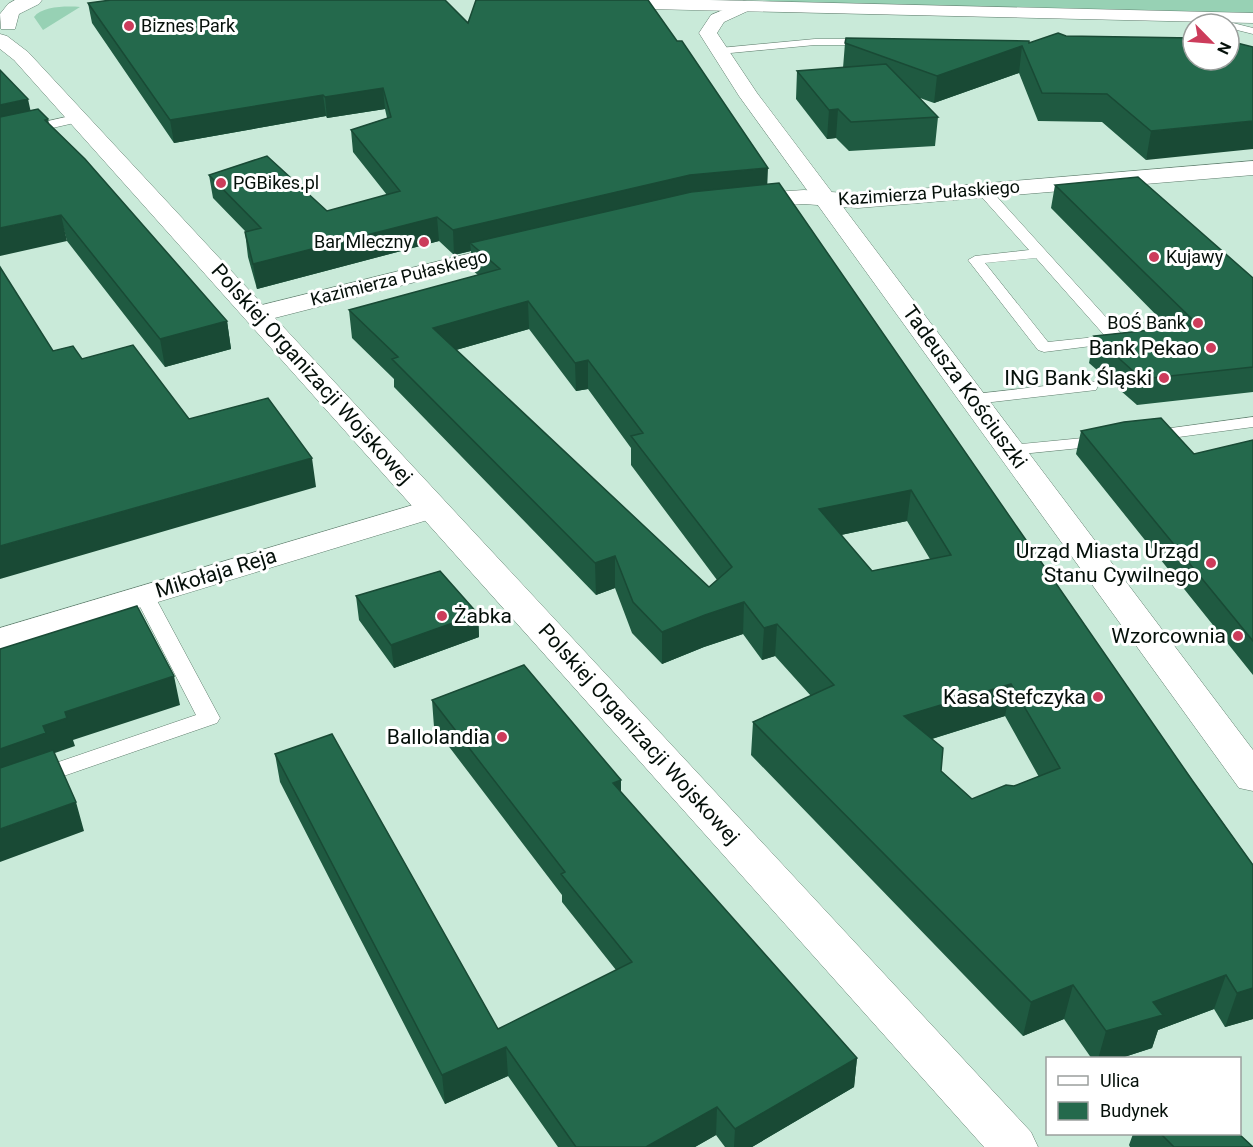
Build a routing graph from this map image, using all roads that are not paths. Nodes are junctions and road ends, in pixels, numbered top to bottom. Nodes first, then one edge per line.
1 (33, 0) edge
2 (593, 3) edge
3 (746, 3) edge
4 (1181, 16) edge
5 (7, 34) edge
6 (877, 42) edge
7 (720, 51) junction
8 (79, 118) junction
9 (0, 136) edge
10 (1253, 168) edge
11 (984, 191) junction
12 (826, 200) junction
13 (727, 203) edge
14 (532, 244) edge
15 (1038, 253) junction
16 (259, 314) junction
17 (1090, 386) dead end
18 (975, 399) junction
19 (1253, 422) edge
20 (1012, 450) junction
21 (433, 508) junction
22 (144, 595) junction
23 (0, 639) edge
24 (1253, 778) edge
25 (0, 790) edge
26 (1014, 1147) edge

1 - 5 street, Polskiej Organizacji Wojskowej
2 - 3 street
3 - 4 street
3 - 7 street, Tadeusza Kościuszki
5 - 8 street, Polskiej Organizacji Wojskowej
6 - 7 lane
7 - 12 street, Tadeusza Kościuszki
8 - 9 lane
8 - 16 street, Polskiej Organizacji Wojskowej
10 - 11 street, Kazimierza Pułaskiego
11 - 12 street, Kazimierza Pułaskiego
11 - 15 lane
12 - 13 street, Kazimierza Pułaskiego
12 - 18 street, Tadeusza Kościuszki
14 - 16 street, Kazimierza Pułaskiego
15 - 15 lane
16 - 21 street, Polskiej Organizacji Wojskowej
17 - 18 lane
18 - 20 street, Tadeusza Kościuszki
19 - 20 lane
20 - 24 street, Tadeusza Kościuszki
21 - 22 street, Mikołaja Reja
21 - 26 street, Polskiej Organizacji Wojskowej
22 - 23 street, Mikołaja Reja
22 - 25 lane

